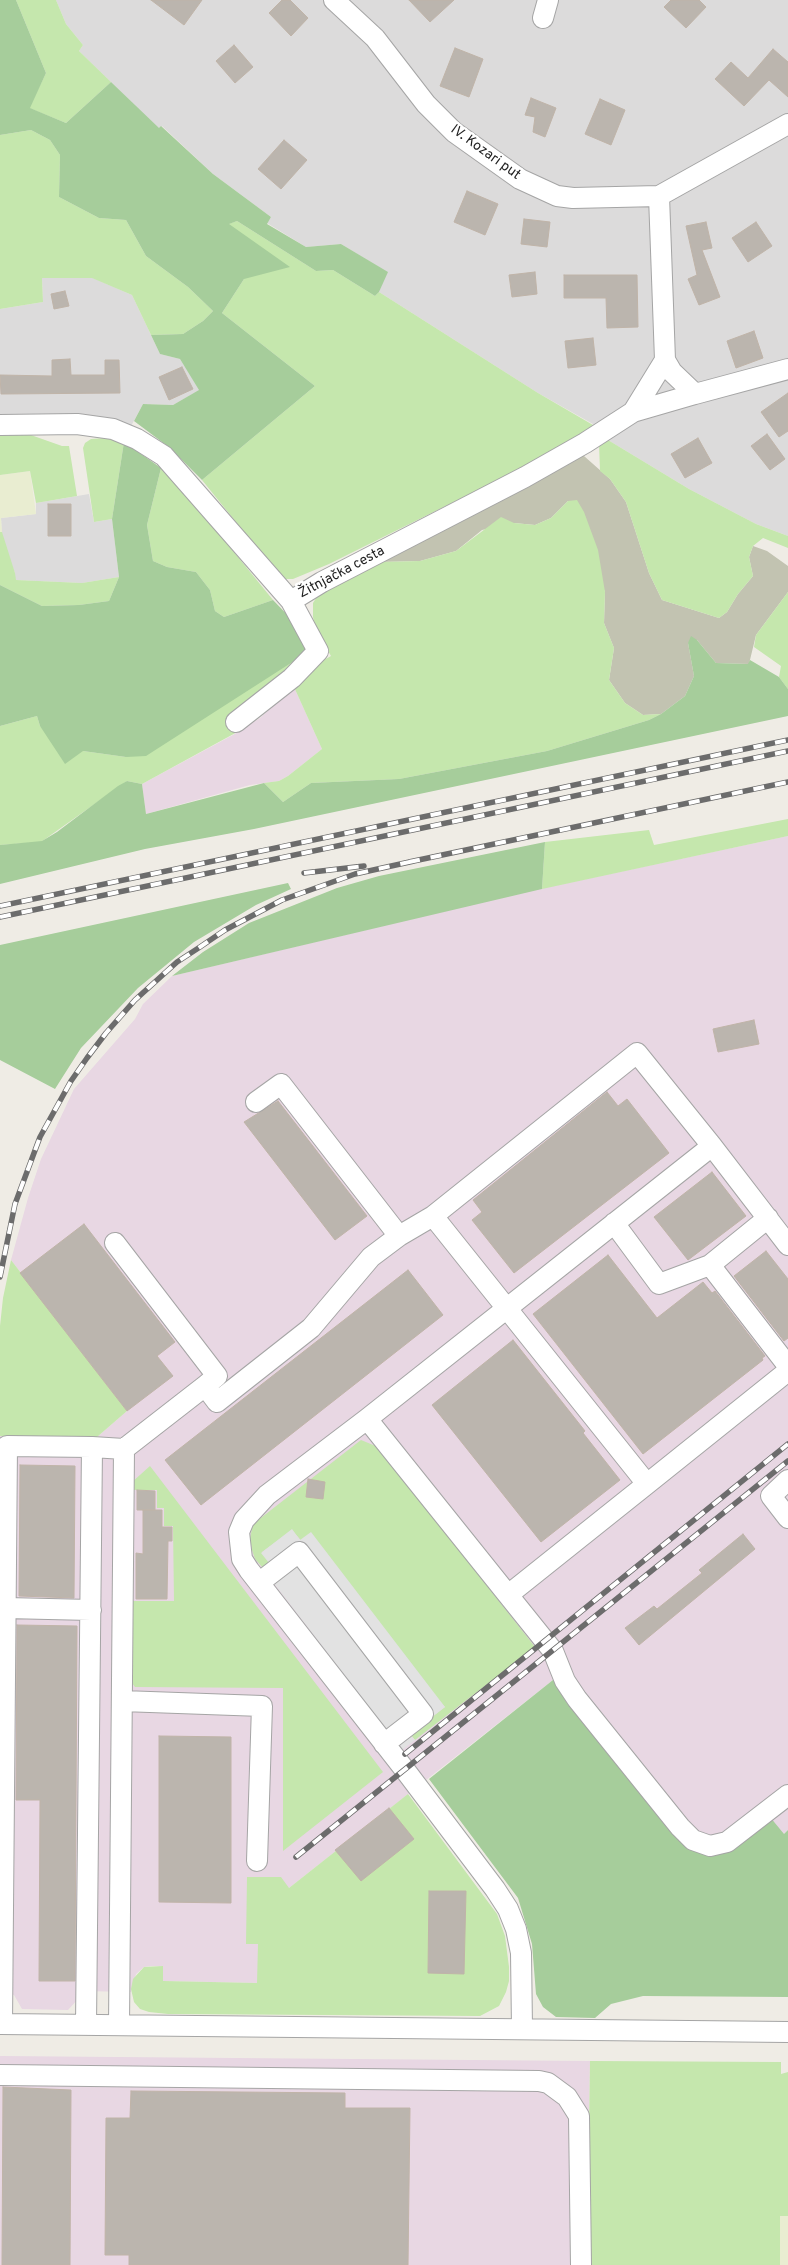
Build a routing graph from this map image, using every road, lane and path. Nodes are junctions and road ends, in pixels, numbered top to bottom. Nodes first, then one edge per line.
1 (334, 0) edge
2 (788, 124) edge
3 (659, 196) junction
4 (665, 360) junction
5 (788, 369) edge
6 (695, 394) junction
7 (633, 412) junction
8 (0, 425) edge
9 (291, 601) junction
10 (236, 722) dead end
11 (256, 1102) dead end
12 (712, 1146) junction
13 (433, 1216) junction
14 (768, 1218) junction
15 (614, 1223) junction
16 (399, 1236) junction
17 (115, 1243) dead end
18 (788, 1245) edge
19 (710, 1265) junction
20 (507, 1309) junction
21 (788, 1366) edge
22 (788, 1371) edge
23 (204, 1386) junction
24 (367, 1419) junction
25 (92, 1447) junction
26 (124, 1449) junction
27 (788, 1480) edge
28 (647, 1484) junction
29 (788, 1518) edge
30 (260, 1582) junction
31 (508, 1595) junction
32 (6, 1608) junction
33 (91, 1610) junction
34 (122, 1701) junction
35 (384, 1744) junction
36 (788, 1794) edge
37 (257, 1861) dead end
38 (121, 1868) junction
39 (88, 1869) junction
40 (1, 2024) edge
41 (86, 2025) junction
42 (119, 2025) junction
43 (522, 2028) junction
44 (788, 2032) edge
45 (0, 2074) edge
46 (581, 2265) edge

1 - 3 street, IV. Kozari put
2 - 3 street, IV. Kozari put
3 - 4 street
4 - 6 street
4 - 7 street
5 - 6 street
6 - 7 street
7 - 9 street, Žitnjačka cesta
8 - 9 street, Žitnjačka cesta
9 - 10 street
11 - 16 street
12 - 13 street
12 - 14 street
12 - 15 street
13 - 16 street
13 - 20 street
14 - 18 street
14 - 19 street
15 - 19 street
15 - 20 street
16 - 23 street
17 - 23 street
19 - 21 street
20 - 24 street
20 - 28 street
22 - 28 street
23 - 26 street
24 - 30 street
24 - 31 street
25 - 26 street
25 - 32 street
25 - 33 street
26 - 34 street
27 - 29 street
28 - 31 street
30 - 35 street
30 - 35 street
31 - 36 street
32 - 33 street
32 - 40 street
33 - 39 street
34 - 37 street
34 - 38 street
35 - 43 street
38 - 39 street
38 - 42 street
39 - 41 street
40 - 41 street
41 - 42 street
42 - 43 street
43 - 44 street
45 - 46 street

